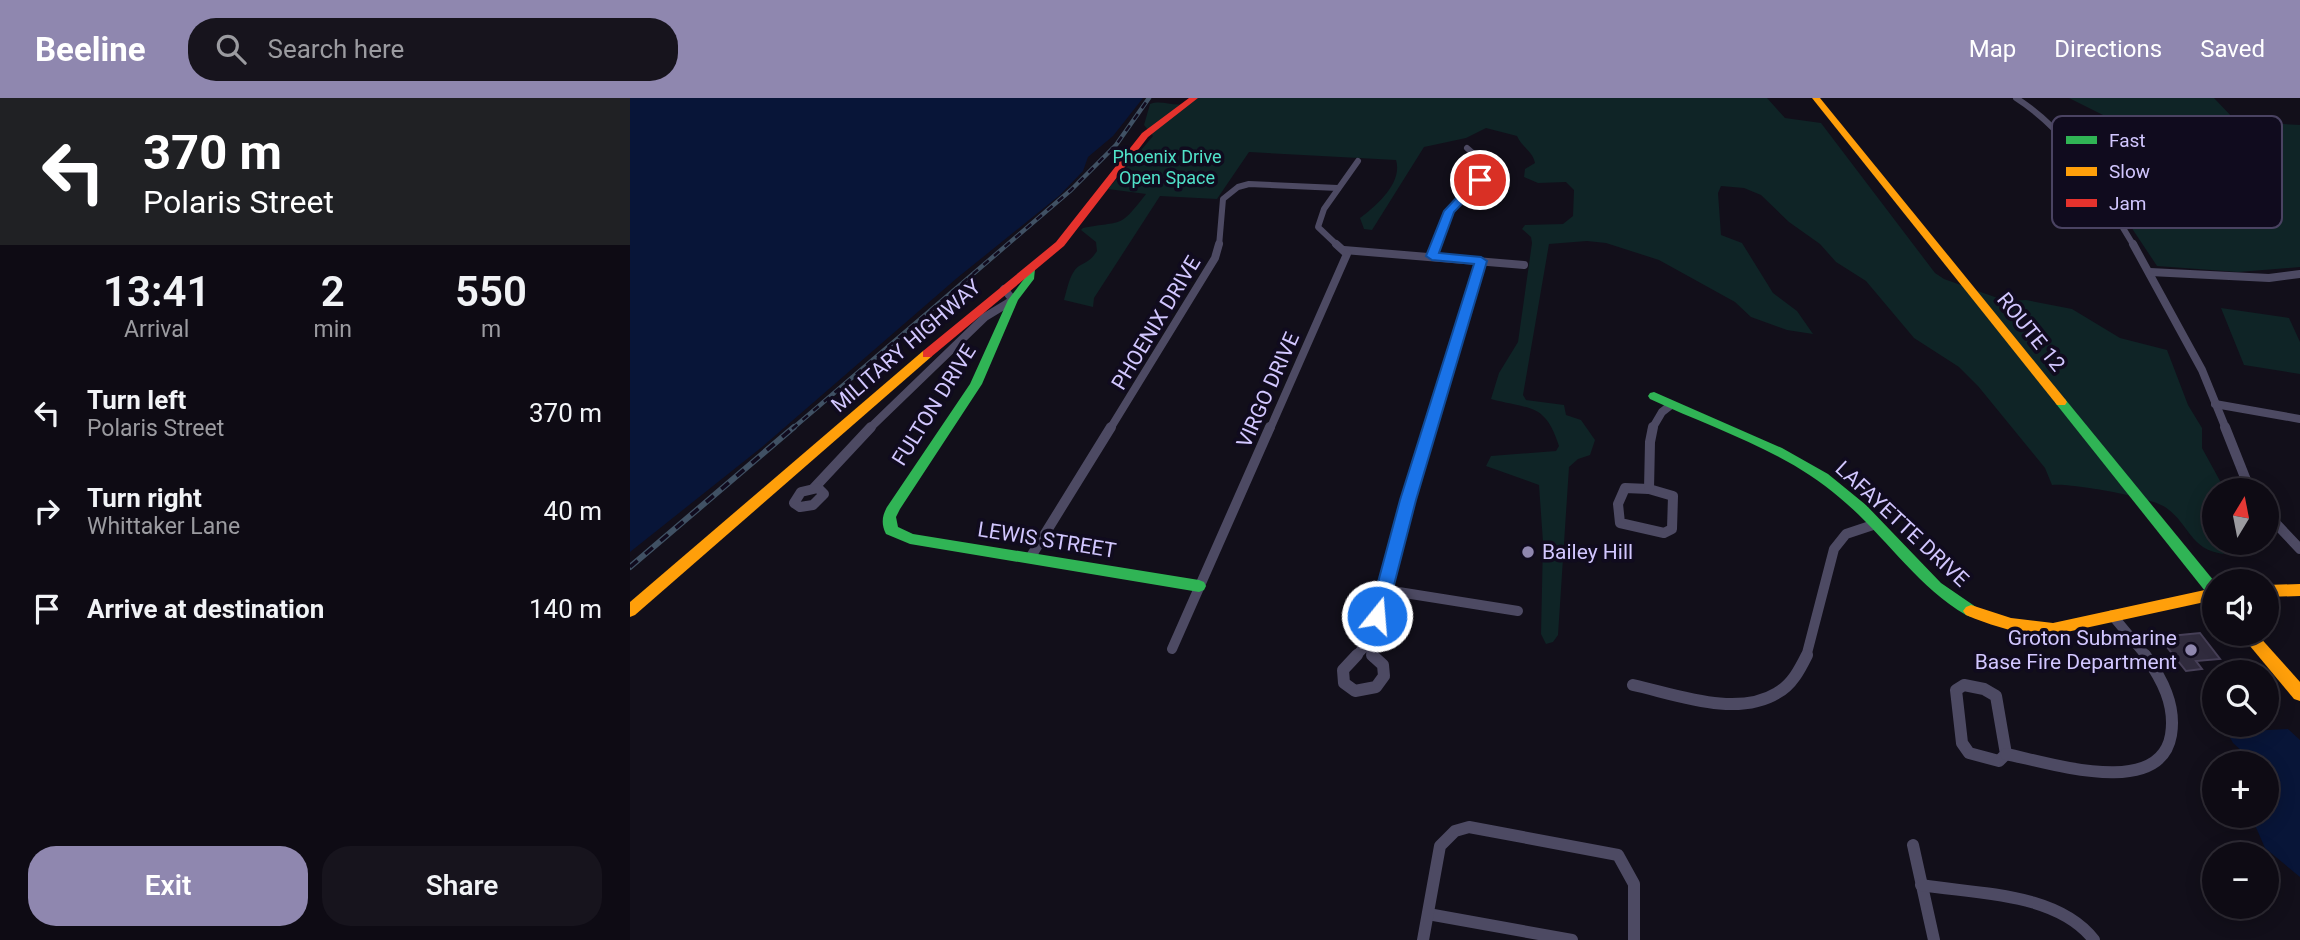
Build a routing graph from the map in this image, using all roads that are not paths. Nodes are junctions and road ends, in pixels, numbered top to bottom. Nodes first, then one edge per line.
1 (1194, 98) edge
2 (1816, 98) edge
3 (2016, 98) edge
4 (2052, 124) edge
5 (1466, 148) dead end
6 (1358, 161) dead end
7 (1338, 188) junction
8 (2123, 228) edge
9 (1344, 250) junction
10 (1432, 256) junction
11 (1481, 261) junction
12 (1524, 265) dead end
13 (2150, 272) junction
14 (2300, 274) edge
15 (1009, 295) junction
16 (1654, 396) dead end
17 (2215, 404) junction
18 (1671, 405) junction
19 (2300, 419) edge
20 (2245, 478) edge
21 (814, 488) dead end
22 (1649, 489) junction
23 (1876, 524) junction
24 (2279, 527) edge
25 (891, 530) joint
26 (2300, 549) edge
27 (1031, 558) junction
28 (2202, 578) edge
29 (1199, 586) junction
30 (1385, 590) junction
31 (2300, 590) edge
32 (2279, 591) edge
33 (2202, 594) edge
34 (630, 611) edge
35 (1518, 611) dead end
36 (2112, 615) junction
37 (1369, 642) junction
38 (2258, 646) edge
39 (1172, 649) dead end
40 (1633, 685) dead end
41 (2300, 694) edge
42 (2006, 754) junction
43 (1913, 845) dead end
44 (1921, 885) junction
45 (1428, 915) junction
46 (1423, 940) edge
47 (1572, 940) edge
48 (1634, 940) edge
49 (1934, 940) edge
50 (2094, 940) edge

1 - 15 main road, MILITARY HIGHWAY
2 - 28 main road, ROUTE 12
3 - 4 street
5 - 10 street
6 - 7 street
7 - 9 street
7 - 27 street, PHOENIX DRIVE
8 - 13 street
9 - 10 street
9 - 29 street, VIRGO DRIVE
10 - 11 street
11 - 12 street
11 - 30 street
13 - 14 street
13 - 17 street
15 - 21 street
15 - 25 main road, FULTON DRIVE
15 - 34 main road, MILITARY HIGHWAY
16 - 18 main road, LAFAYETTE DRIVE
17 - 19 street
17 - 20 street
18 - 22 street
18 - 23 main road, LAFAYETTE DRIVE
22 - 22 street
23 - 36 main road, LAFAYETTE DRIVE
23 - 40 street
24 - 26 street
25 - 27 main road, LEWIS STREET
27 - 29 main road, LEWIS STREET
29 - 39 street, VIRGO DRIVE
30 - 35 street
30 - 37 street
31 - 32 main road
33 - 36 main road, LAFAYETTE DRIVE
36 - 42 street
37 - 37 street
38 - 41 main road
42 - 42 street
43 - 44 street
44 - 49 street
44 - 50 street
45 - 46 street
45 - 47 street
45 - 48 street

